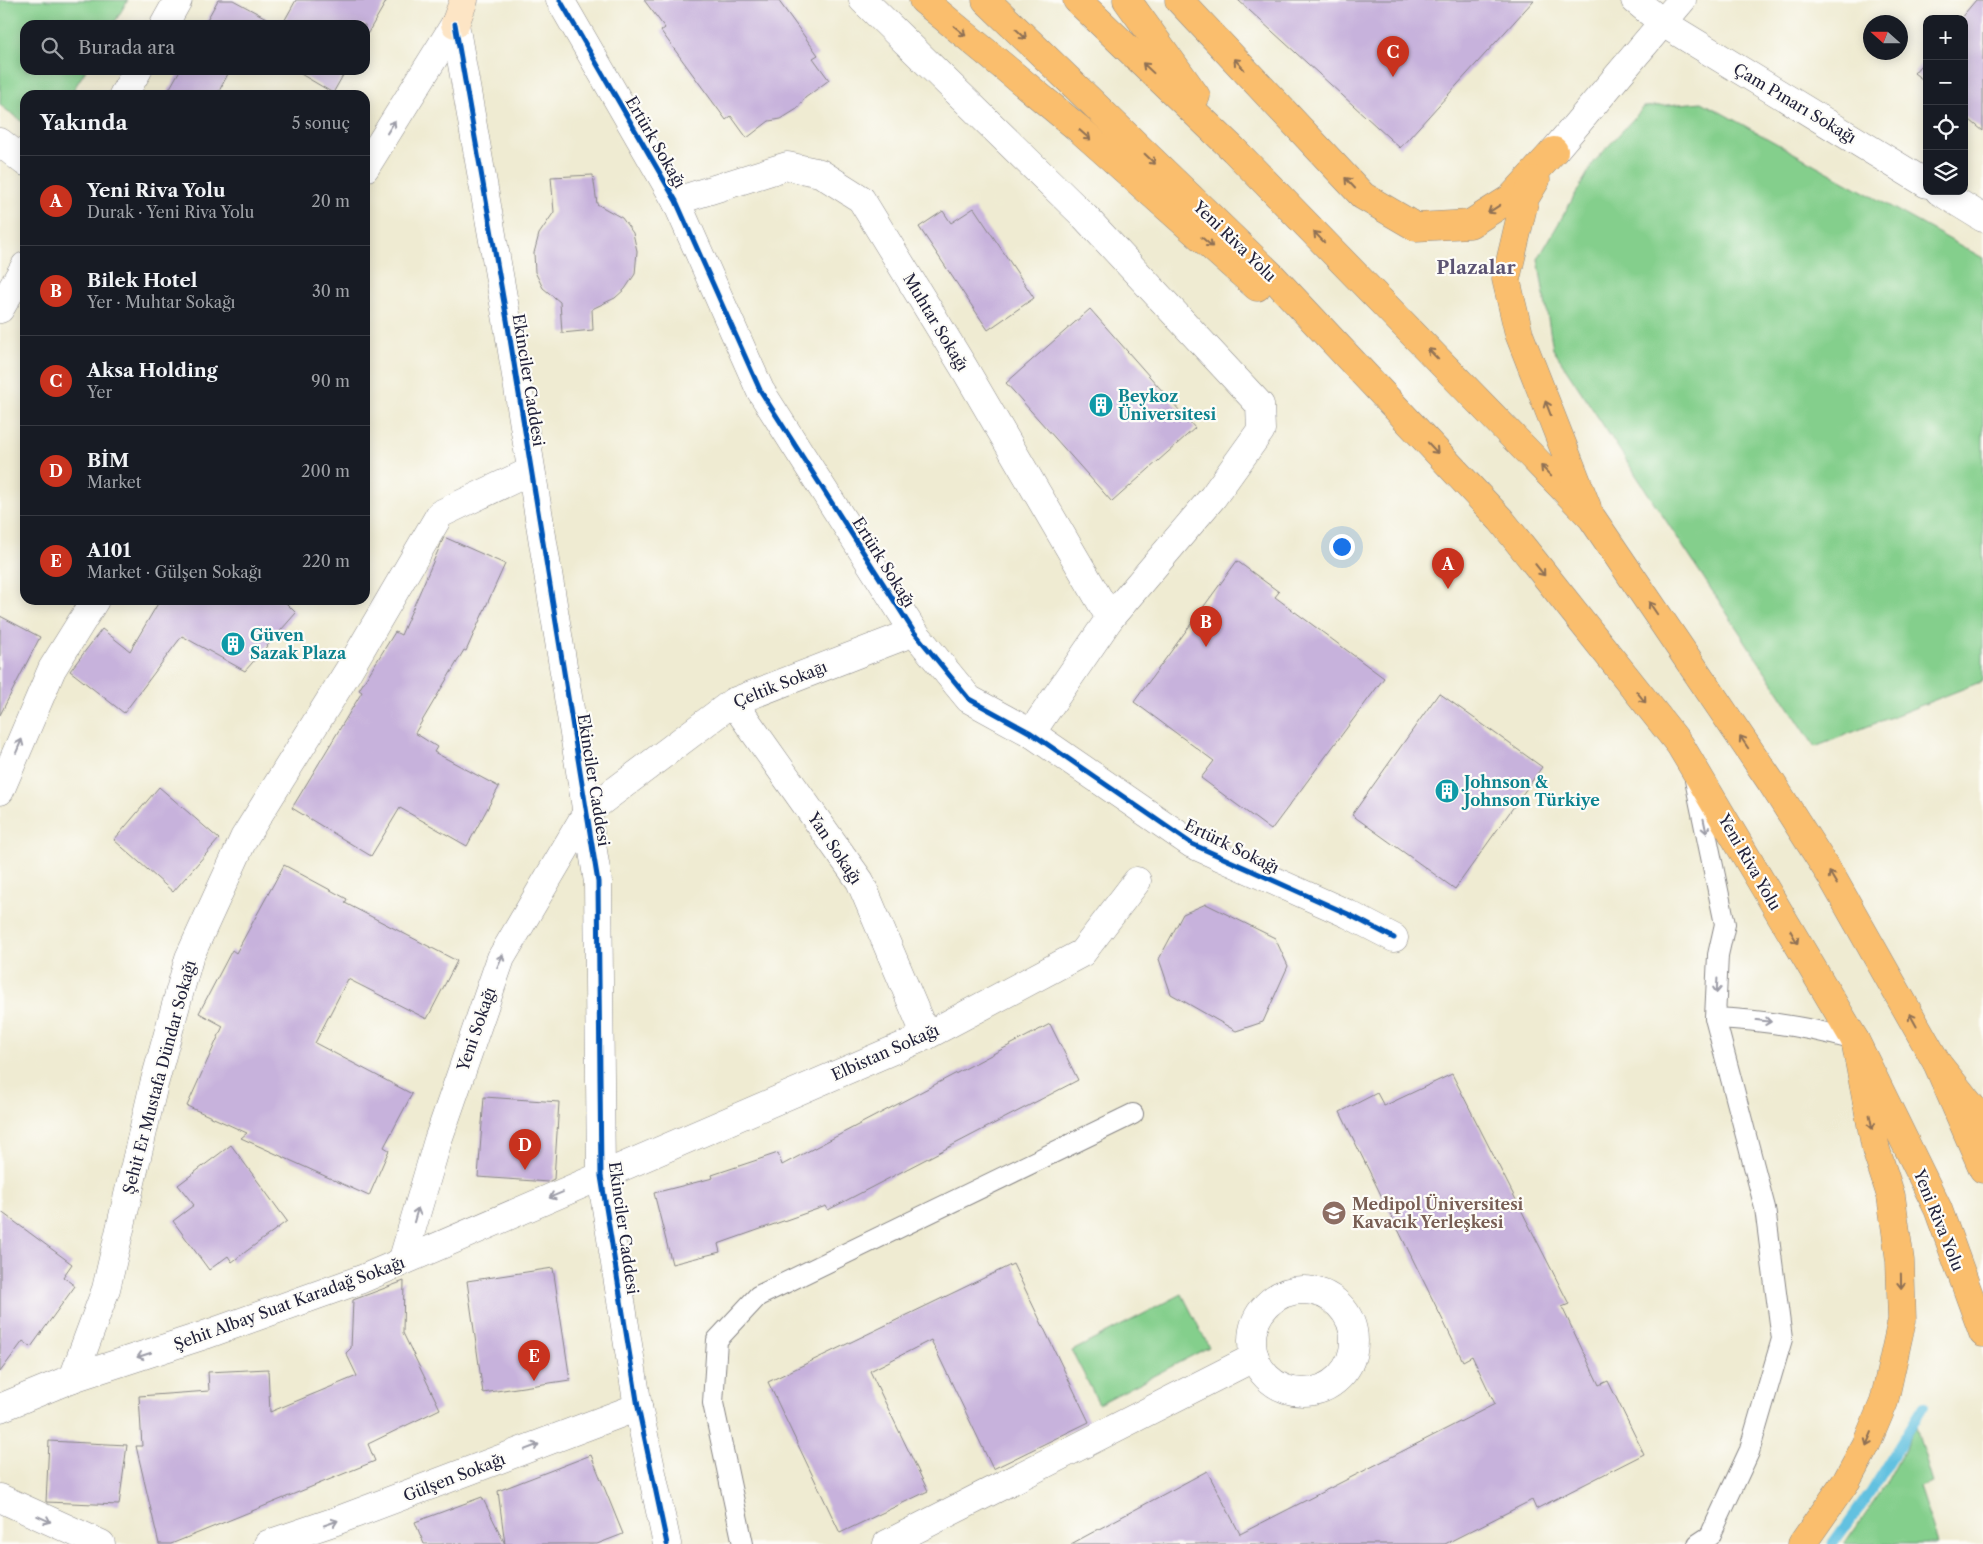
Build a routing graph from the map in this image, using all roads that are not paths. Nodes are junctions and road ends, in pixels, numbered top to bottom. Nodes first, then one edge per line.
1 (178, 0) edge
2 (560, 0) edge
3 (863, 0) edge
4 (922, 0) edge
5 (986, 0) edge
6 (1127, 0) edge
7 (1179, 0) edge
8 (1635, 0) edge
9 (1682, 0) edge
10 (1084, 7) edge
11 (460, 12) edge
12 (167, 20) edge
13 (1663, 23) junction
14 (135, 75) edge
15 (126, 90) edge
16 (0, 142) edge
17 (1234, 150) junction
18 (1554, 151) junction
19 (20, 158) edge
20 (370, 160) edge
21 (1923, 182) edge
22 (1946, 195) edge
23 (676, 201) junction
24 (1983, 218) edge
25 (20, 275) edge
26 (0, 309) edge
27 (1399, 412) junction
28 (531, 471) junction
29 (1592, 518) junction
30 (92, 605) edge
31 (1110, 618) junction
32 (914, 632) junction
33 (733, 702) junction
34 (1031, 733) junction
35 (1691, 761) junction
36 (0, 791) edge
37 (587, 812) junction
38 (1137, 881) dead end
39 (1394, 938) dead end
40 (1715, 1018) junction
41 (926, 1036) junction
42 (1854, 1040) junction
43 (1936, 1062) junction
44 (1133, 1114) dead end
45 (1983, 1121) edge
46 (1983, 1169) edge
47 (601, 1176) junction
48 (402, 1262) junction
49 (1983, 1333) edge
50 (1255, 1357) dead end
51 (73, 1378) junction
52 (638, 1407) junction
53 (0, 1408) edge
54 (0, 1498) edge
55 (101, 1544) edge
56 (268, 1544) edge
57 (667, 1544) edge
58 (743, 1544) edge
59 (886, 1544) edge
60 (1698, 1544) edge
61 (1802, 1544) edge

1 - 12 street
2 - 23 street, Ertürk Sokağı
3 - 31 street
4 -> 27 highway
5 -> 27 highway, Yeni Riva Yolu
6 - 17 highway
18 -> 7 highway
8 - 13 street, Çam Pınarı Sokağı
9 - 13 street
17 -> 10 highway
20 -> 11 street
11 - 28 street, Ekinciler Caddesi
13 - 18 street
13 - 21 street, Çam Pınarı Sokağı
14 - 15 street
16 - 19 street
29 -> 17 highway
29 -> 18 highway
22 - 24 street
23 - 31 street, Muhtar Sokağı
23 - 32 street, Ertürk Sokağı
25 - 26 street
27 -> 35 highway, Yeni Riva Yolu
28 - 37 street, Ekinciler Caddesi
28 - 51 street, Şehit Er Mustafa Dündar Sokağı
43 -> 29 highway
36 -> 30 street
31 - 34 street
32 - 33 street, Çeltik Sokaḡı
32 - 34 street, Ertürk Sokağı
33 - 37 street, Çeltik Sokaḡı
33 - 41 street, Yan Sokağı
34 - 39 street, Ertürk Sokağı
35 -> 40 lane
35 -> 42 highway, Yeni Riva Yolu
37 - 47 street, Ekinciler Caddesi
48 -> 37 street, Yeni Sokağı
38 - 41 street, Elbistan Sokağı
40 -> 42 lane
40 - 60 lane
41 - 47 street, Elbistan Sokağı
42 - 49 highway, Yeni Riva Yolu
42 -> 61 highway
43 - 45 highway
43 - 46 highway
44 - 58 lane
47 -> 48 street, Şehit Albay Suat Karadağ Sokağı
47 - 52 street, Ekinciler Caddesi
48 -> 51 street, Şehit Albay Suat Karadağ Sokağı
50 - 59 street
51 - 53 street, Şehit Albay Suat Karadağ Sokağı
56 -> 52 street, Gülşen Sokağı
52 - 57 street, Ekinciler Caddesi
54 -> 55 street

